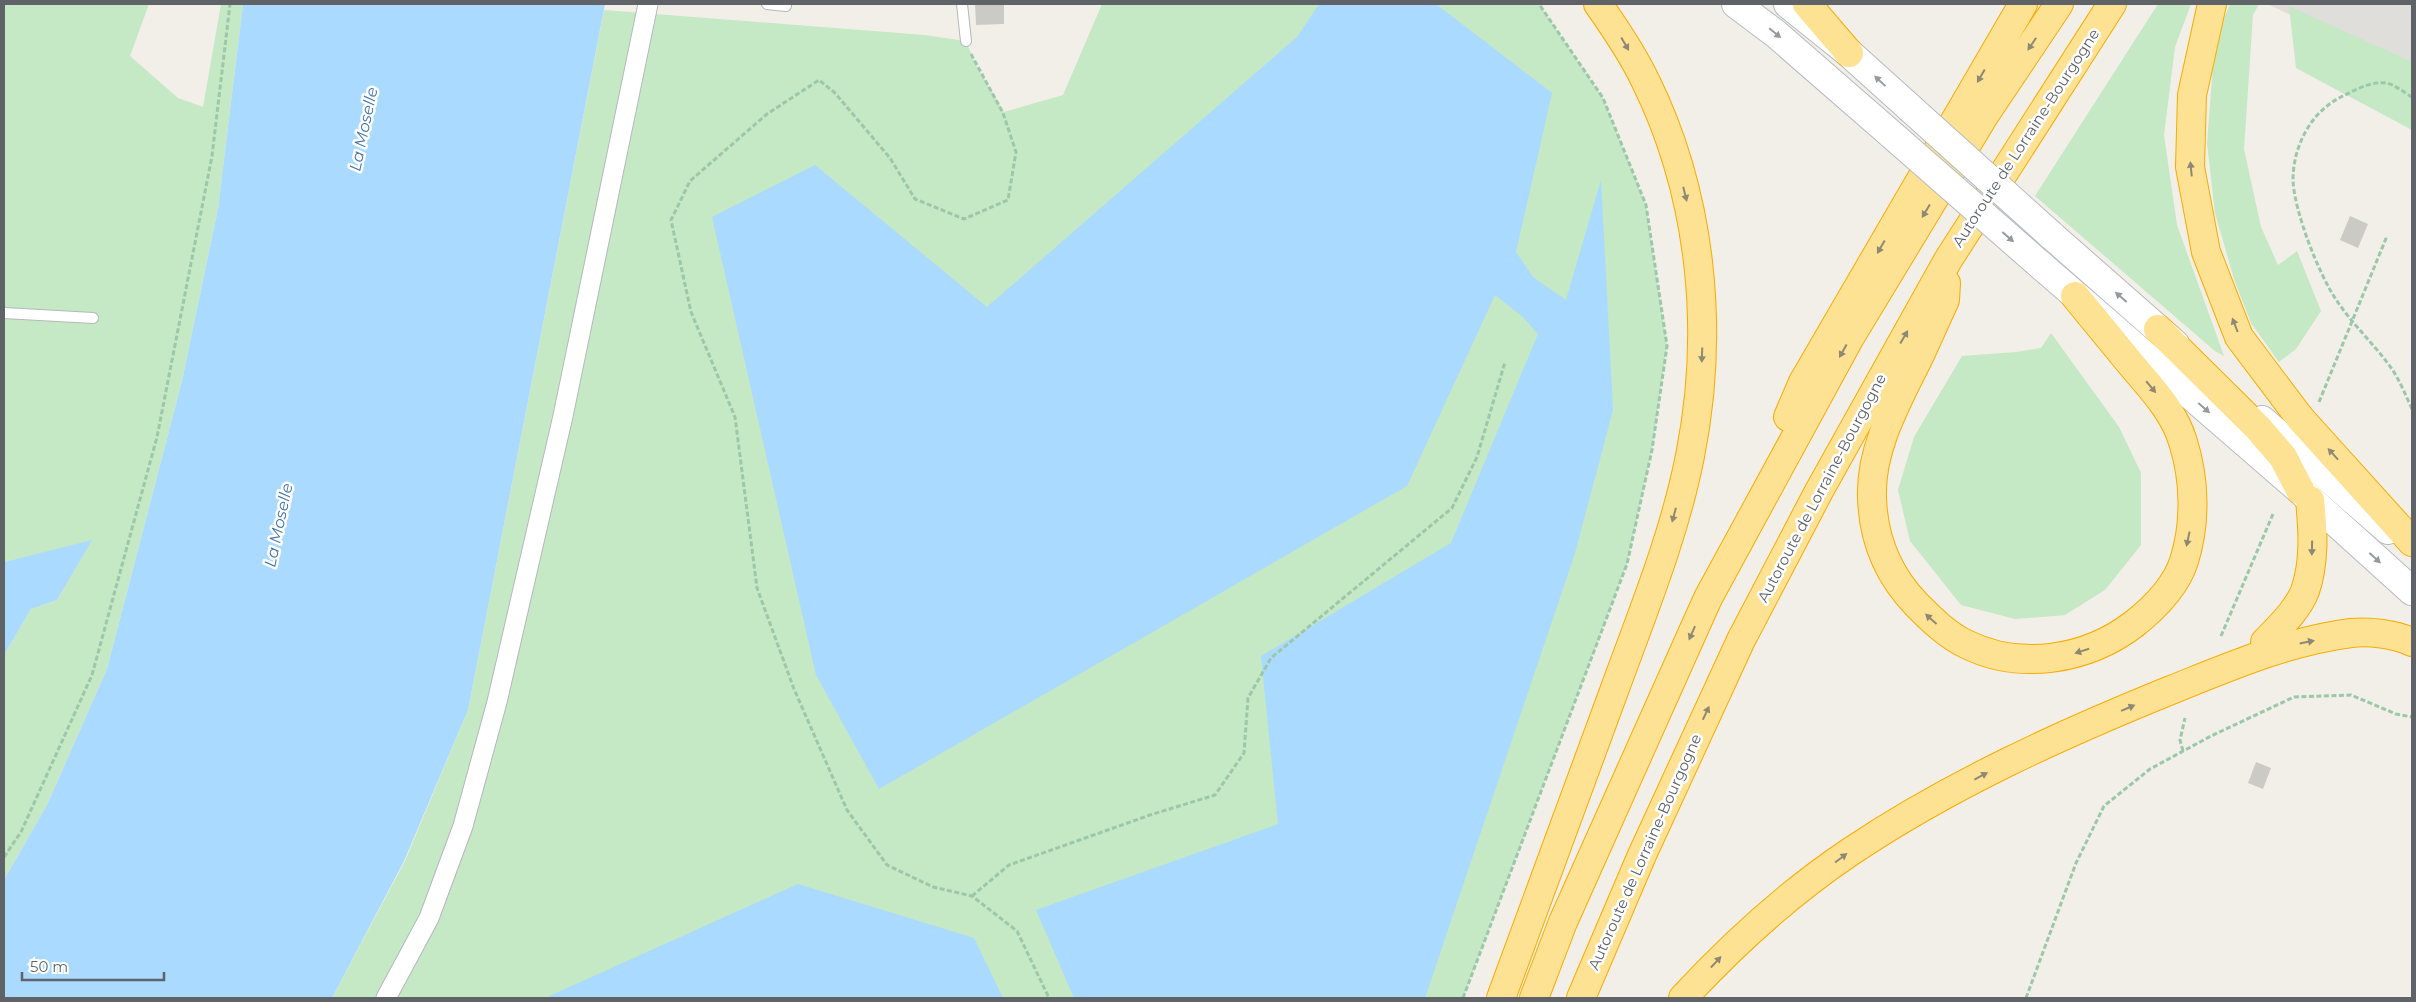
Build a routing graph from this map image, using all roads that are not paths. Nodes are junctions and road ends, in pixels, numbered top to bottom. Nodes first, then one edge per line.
1 (648, 4) edge
2 (767, 4) edge
3 (786, 4) edge
4 (962, 4) edge
5 (1598, 4) edge
6 (1736, 4) edge
7 (1788, 4) edge
8 (1807, 4) edge
9 (2023, 4) edge
10 (2059, 4) edge
11 (2112, 4) edge
12 (2212, 4) edge
13 (966, 41) road end
14 (1849, 53) junction
15 (1948, 260) junction
16 (2075, 296) junction
17 (4, 313) edge
18 (93, 318) dead end
19 (2158, 329) junction
20 (2305, 495) junction
21 (2412, 542) edge
22 (2412, 550) edge
23 (2412, 591) edge
24 (1708, 598) junction
25 (2265, 642) dead end
26 (2412, 642) edge
27 (386, 998) edge
28 (1500, 998) edge
29 (1534, 998) edge
30 (1581, 998) edge
31 (1683, 998) edge

1 - 27 street
2 - 3 lane
4 - 13 lane
5 -> 28 highway
6 -> 16 main road, bridge
7 - 14 main road
8 - 14 highway
9 -> 24 highway
10 -> 24 highway
11 - 15 highway, Autoroute de Lorraine-Bourgogne
21 -> 12 highway
19 -> 14 main road, bridge
16 -> 15 highway
30 -> 15 highway, Autoroute de Lorraine-Bourgogne
16 -> 20 main road
17 - 18 lane
19 - 20 highway
19 - 22 main road
20 -> 23 main road
20 -> 25 highway
24 -> 29 highway
31 -> 26 highway

